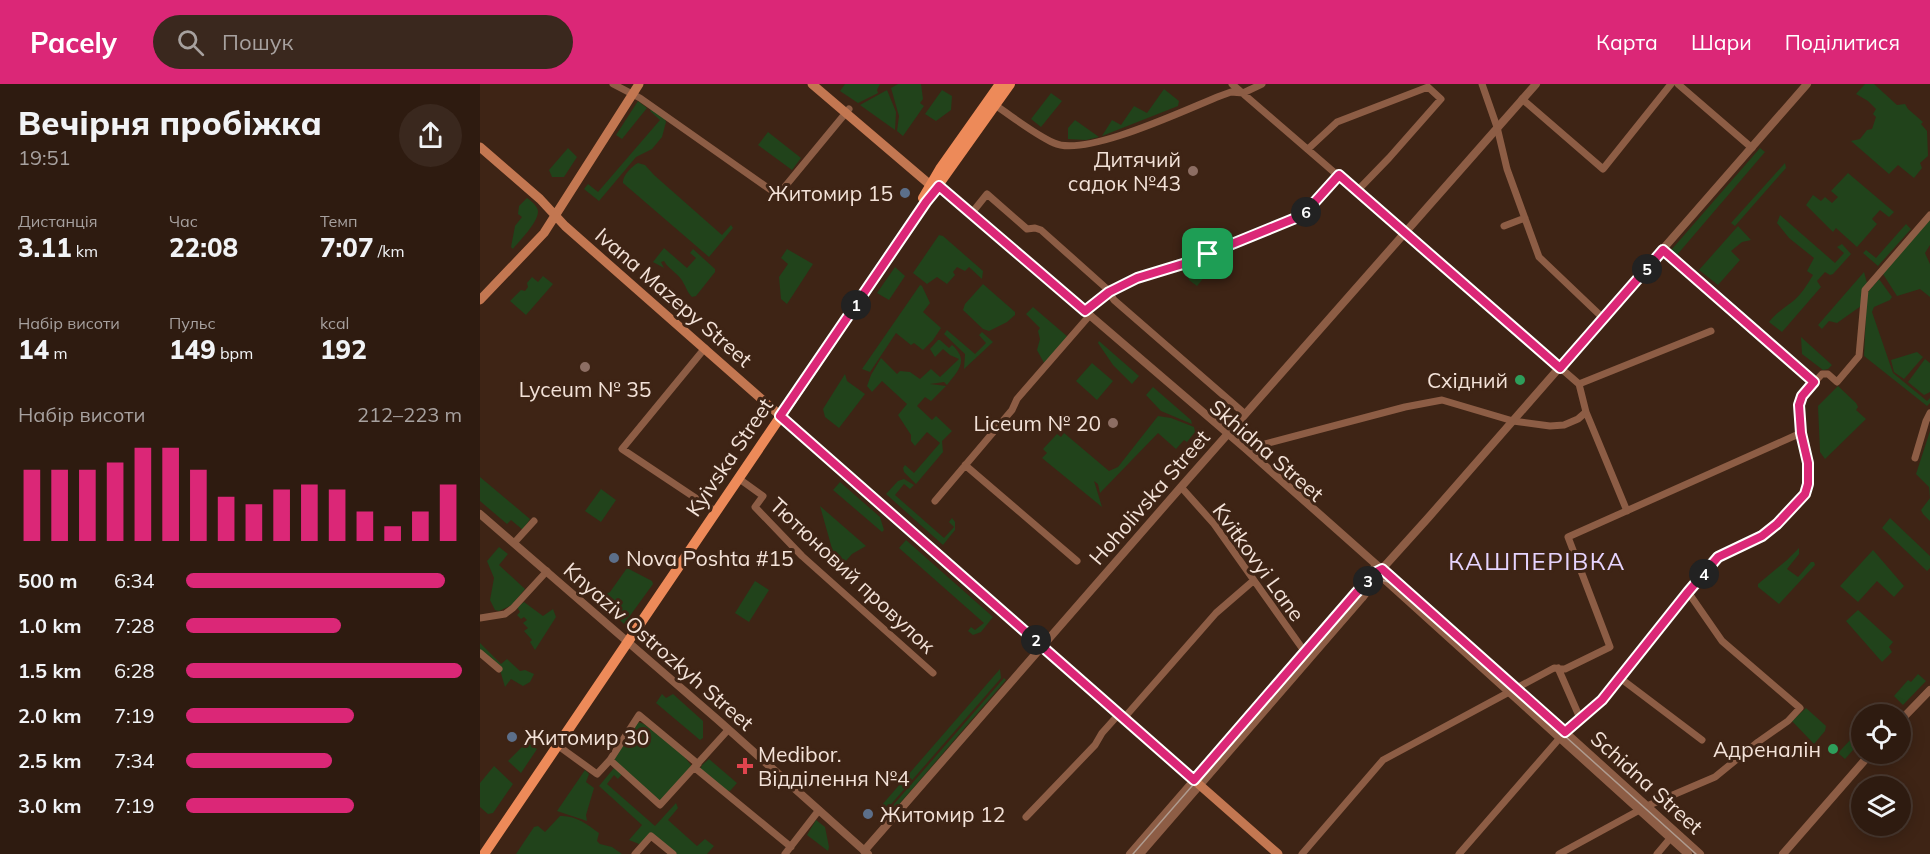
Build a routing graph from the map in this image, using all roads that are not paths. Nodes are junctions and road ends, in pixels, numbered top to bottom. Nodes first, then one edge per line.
1 (613, 84) edge
2 (639, 84) edge
3 (812, 84) edge
4 (820, 84) edge
5 (1000, 84) edge
6 (1010, 84) edge
7 (1232, 84) edge
8 (1245, 84) edge
9 (1262, 84) edge
10 (1482, 84) edge
11 (1536, 84) edge
12 (1671, 84) edge
13 (1678, 84) edge
14 (1807, 84) edge
15 (631, 90) edge
16 (1243, 93) junction
17 (1522, 99) junction
18 (995, 105) junction
19 (848, 111) junction
20 (1497, 127) junction
21 (480, 147) edge
22 (1752, 148) junction
23 (1308, 149) junction
24 (1339, 175) junction
25 (934, 185) junction
26 (1357, 191) junction
27 (554, 214) junction
28 (971, 214) junction
29 (1930, 215) edge
30 (1525, 218) junction
31 (1504, 226) dead end
32 (1404, 233) junction
33 (1663, 250) junction
34 (1109, 292) junction
35 (480, 294) edge
36 (480, 300) edge
37 (1087, 315) junction
38 (1603, 318) junction
39 (1711, 330) dead end
40 (705, 348) junction
41 (1560, 368) junction
42 (1814, 382) junction
43 (1579, 384) junction
44 (1586, 412) junction
45 (779, 414) junction
46 (1245, 414) junction
47 (1930, 414) edge
48 (1513, 421) junction
49 (1801, 433) junction
50 (1227, 435) junction
51 (1246, 449) junction
52 (1915, 458) dead end
53 (965, 465) junction
54 (738, 478) junction
55 (1181, 487) junction
56 (935, 501) dead end
57 (712, 509) junction
58 (1627, 511) junction
59 (480, 514) edge
60 (534, 521) dead end
61 (514, 543) junction
62 (1077, 561) dead end
63 (546, 571) junction
64 (1379, 572) junction
65 (1253, 581) junction
66 (1688, 592) junction
67 (480, 618) edge
68 (626, 640) junction
69 (1042, 646) junction
70 (480, 653) edge
71 (1307, 656) junction
72 (1558, 668) junction
73 (499, 669) dead end
74 (933, 673) dead end
75 (1620, 678) junction
76 (1512, 691) junction
77 (1929, 693) edge
78 (1911, 710) edge
79 (1122, 716) junction
80 (1580, 718) junction
81 (728, 730) junction
82 (1563, 735) junction
83 (1701, 740) dead end
84 (557, 745) junction
85 (610, 760) junction
86 (1861, 764) edge
87 (697, 766) junction
88 (1197, 783) junction
89 (1644, 808) junction
90 (819, 810) junction
91 (1026, 817) dead end
92 (1673, 835) junction
93 (791, 847) junction
94 (480, 851) edge
95 (865, 853) edge
96 (484, 854) edge
97 (635, 854) edge
98 (673, 854) edge
99 (785, 854) edge
100 (1130, 854) edge
101 (1140, 854) edge
102 (1278, 854) edge
103 (1302, 854) edge
104 (1459, 854) edge
105 (1559, 854) edge
106 (1657, 854) edge
107 (1688, 854) edge
108 (1700, 854) edge
109 (1783, 854) edge

1 - 15 street
2 - 15 main road
3 - 19 main road, Skhidna Street
4 - 19 main road, Skhidna Street
5 - 25 main road, Kyivska Street
6 - 18 main road, Kyivska Street
7 - 16 street
8 - 16 street
9 - 16 street
10 - 20 street
11 - 17 street, Hoholivska Street
12 - 17 street
13 - 22 street
14 - 22 street
15 - 19 street
15 - 27 main road
16 - 18 street
16 - 23 street
17 - 20 street, Hoholivska Street
18 - 25 main road, Kyivska Street
19 - 25 main road, Skhidna Street
20 - 30 street
20 - 32 street, Hoholivska Street
21 - 27 main road, Ivana Mazepy Street
22 - 33 street
23 - 24 street
23 - 26 street
24 - 26 street
24 - 34 street
25 - 28 street, Skhidna Street
25 - 37 street, Skhidna Street
25 - 45 main road, Kyivska Street
26 - 32 street
27 - 35 main road
27 - 36 main road
27 - 40 main road, Ivana Mazepy Street
28 - 34 street
28 - 37 street, Skhidna Street
29 - 42 street
30 - 31 street
30 - 38 street
32 - 41 street
32 - 46 street, Hoholivska Street
33 - 38 street
33 - 42 street
34 - 37 street
34 - 46 street
37 - 50 street, Skhidna Street
37 - 53 street
38 - 41 street
39 - 43 street
40 - 45 main road, Ivana Mazepy Street
40 - 57 street
41 - 43 street
41 - 48 street
42 - 49 street
43 - 44 street
44 - 48 street
44 - 58 street
45 - 54 main road, Kyivska Street
45 - 57 main road, Kyivska Street
45 - 69 main road, Ivana Mazepy Street
46 - 50 street, Hoholivska Street
47 - 52 street
48 - 51 street
48 - 64 street
49 - 58 street
49 - 66 street
50 - 51 street, Skhidna Street
50 - 55 street, Hoholivska Street
50 - 64 street, Skhidna Street
51 - 64 street, Skhidna Street
53 - 56 street
53 - 62 street
54 - 68 main road, Kyivska Street
54 - 74 street, Тютюновий провулок
55 - 65 street, Kvitkovyi Lane
55 - 69 street, Hoholivska Street
57 - 68 main road, Kyivska Street
58 - 72 street
59 - 61 street, Knyaziv Ostrozkyh Street
60 - 61 street
61 - 63 street, Knyaziv Ostrozkyh Street
63 - 67 street
63 - 68 street, Knyaziv Ostrozkyh Street
64 - 71 street
64 - 76 street, Skhidna Street
65 - 71 street, Kvitkovyi Lane
65 - 79 street
66 - 75 street
66 - 89 street
68 - 81 street, Knyaziv Ostrozkyh Street
68 - 84 main road, Kyivska Street
68 - 94 main road, Kyivska Street
69 - 79 main road, Ivana Mazepy Street
69 - 95 street, Hoholivska Street
70 - 73 street
71 - 88 street
72 - 76 street
72 - 80 street
75 - 80 street
75 - 83 street
76 - 82 street, Schidna Street
76 - 103 street
77 - 78 street
79 - 88 main road, Ivana Mazepy Street
79 - 91 street
80 - 82 street
81 - 87 street
81 - 90 street, Knyaziv Ostrozkyh Street
82 - 89 street, Schidna Street
82 - 104 street
84 - 85 street
84 - 96 main road, Kyivska Street
85 - 87 street
85 - 87 street
86 - 109 street
87 - 93 street
88 - 100 street
88 - 101 street
88 - 102 main road, Ivana Mazepy Street
89 - 92 street, Schidna Street
89 - 105 street
90 - 93 street
90 - 95 street, Knyaziv Ostrozkyh Street
92 - 106 street
92 - 107 street
92 - 108 street, Schidna Street
93 - 99 street
97 - 98 street

